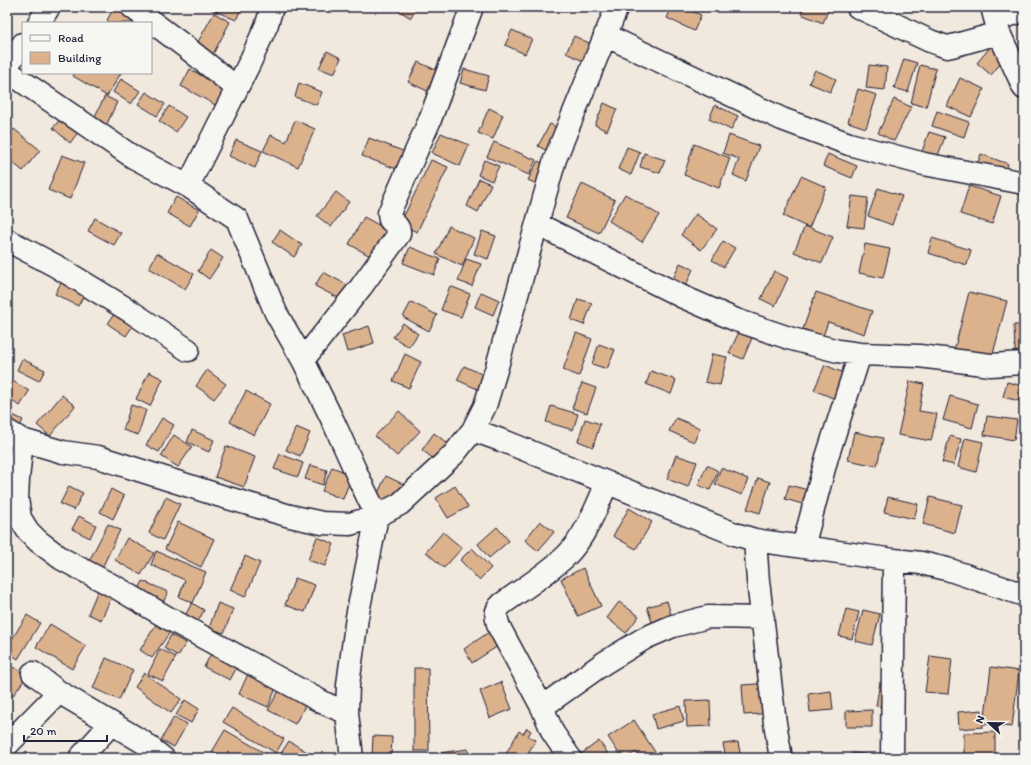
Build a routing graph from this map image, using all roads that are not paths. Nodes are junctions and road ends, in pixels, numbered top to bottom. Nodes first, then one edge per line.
1 (49, 7) edge
2 (132, 7) edge
3 (272, 7) edge
4 (472, 7) edge
5 (617, 7) edge
6 (858, 7) edge
7 (1024, 11) edge
8 (996, 20) edge
9 (40, 22) edge
10 (605, 35) junction
11 (22, 45) edge
12 (7, 65) edge
13 (7, 71) edge
14 (237, 88) junction
15 (1024, 88) edge
16 (1024, 183) edge
17 (188, 186) junction
18 (537, 224) junction
19 (7, 240) edge
20 (188, 350) dead end
21 (860, 354) junction
22 (303, 360) junction
23 (1024, 363) edge
24 (473, 430) junction
25 (15, 436) edge
26 (607, 483) junction
27 (377, 516) junction
28 (755, 540) junction
29 (803, 547) junction
30 (894, 560) junction
31 (1024, 595) edge
32 (763, 618) junction
33 (33, 673) dead end
34 (59, 692) junction
35 (542, 707) junction
36 (347, 713) junction
37 (111, 724) junction
38 (7, 745) edge
39 (80, 758) edge
40 (163, 758) edge
41 (352, 758) edge
42 (570, 758) edge
43 (781, 758) edge
44 (892, 758) edge

1 - 9 street
2 - 14 street
3 - 14 street
4 - 22 street
5 - 10 street
6 - 8 street
7 - 8 street
8 - 15 street
10 - 16 street
10 - 18 street
11 - 12 street
13 - 17 street
14 - 17 street
17 - 22 street
18 - 21 street
18 - 24 street
19 - 20 street
21 - 23 street
21 - 29 street
22 - 27 street
24 - 26 street
24 - 27 street
25 - 27 street
25 - 36 street
26 - 28 street
26 - 35 street
27 - 36 street
28 - 29 street
28 - 32 street
29 - 30 street
30 - 31 street
30 - 44 street
32 - 35 street
32 - 43 street
33 - 34 street
34 - 37 street
34 - 38 street
35 - 42 street
36 - 41 street
37 - 39 street
37 - 40 street

